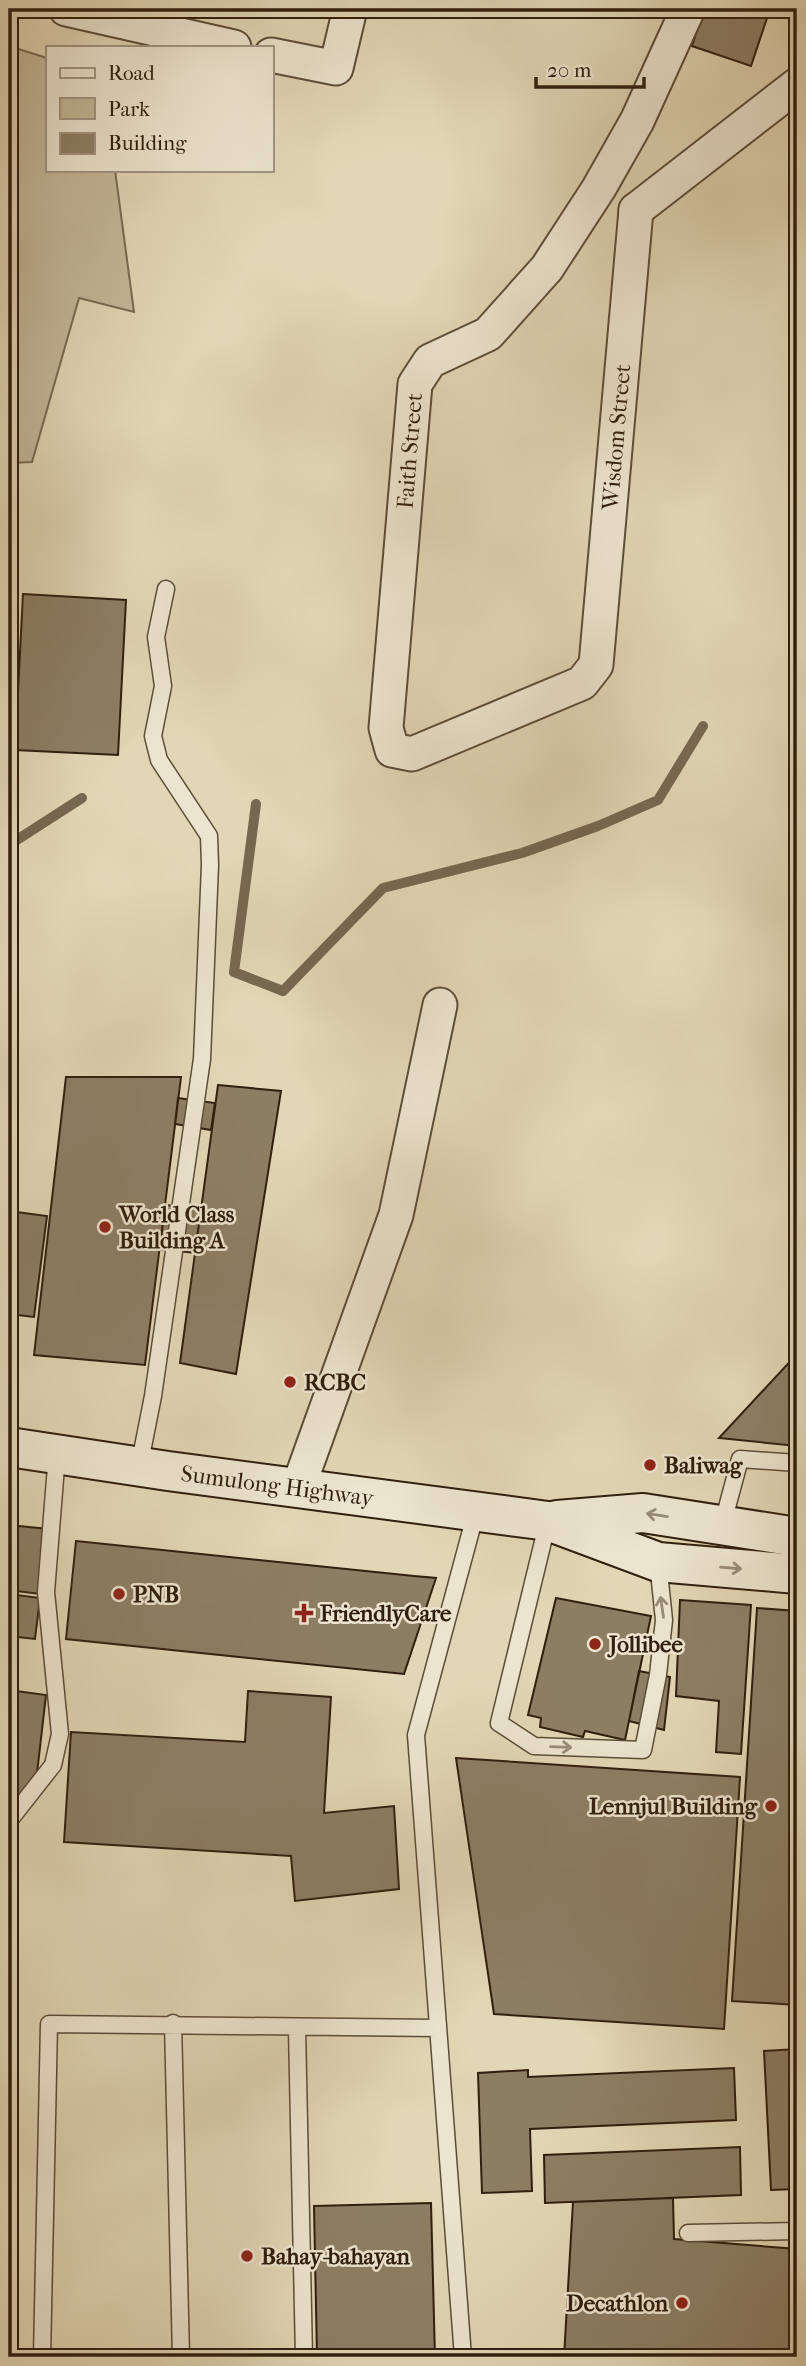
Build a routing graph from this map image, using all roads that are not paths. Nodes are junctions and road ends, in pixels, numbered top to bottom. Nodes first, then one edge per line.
1 (66, 9) edge
2 (350, 9) edge
3 (688, 9) edge
4 (191, 23) edge
5 (232, 46) edge
6 (273, 55) edge
7 (797, 85) edge
8 (599, 188) junction
9 (636, 210) junction
10 (166, 589) dead end
11 (596, 665) joint
12 (440, 1005) dead end
13 (9, 1447) edge
14 (57, 1454) junction
15 (797, 1463) edge
16 (139, 1467) junction
17 (298, 1488) junction
18 (477, 1510) junction
19 (548, 1521) junction
20 (722, 1526) junction
21 (797, 1537) edge
22 (658, 1562) junction
23 (797, 1574) edge
24 (9, 1821) edge
25 (173, 2023) junction
26 (438, 2028) junction
27 (296, 2029) junction
28 (797, 2231) edge
29 (688, 2233) dead end
30 (42, 2357) edge
31 (181, 2357) edge
32 (304, 2357) edge
33 (463, 2357) edge

1 - 4 street
2 - 6 street
3 - 8 street, Faith Street
4 - 5 street
7 - 9 street
8 - 9 street
8 - 11 street, Faith Street
9 - 11 street, Wisdom Street
10 - 16 lane
12 - 17 street
13 - 14 main road, Sumulong Highway
14 - 16 main road, Sumulong Highway
14 - 24 lane
15 - 20 lane
16 - 17 main road, Sumulong Highway
17 - 18 main road, Sumulong Highway
18 - 19 main road, Sumulong Highway
18 - 26 lane
20 -> 19 main road, Sumulong Highway
19 - 22 main road, Sumulong Highway
19 -> 22 lane
20 - 21 main road, Sumulong Highway
22 -> 23 main road, Sumulong Highway
25 - 27 lane
25 - 30 lane
25 - 31 lane
26 - 27 lane
26 - 33 lane
27 - 32 lane
28 - 29 lane

